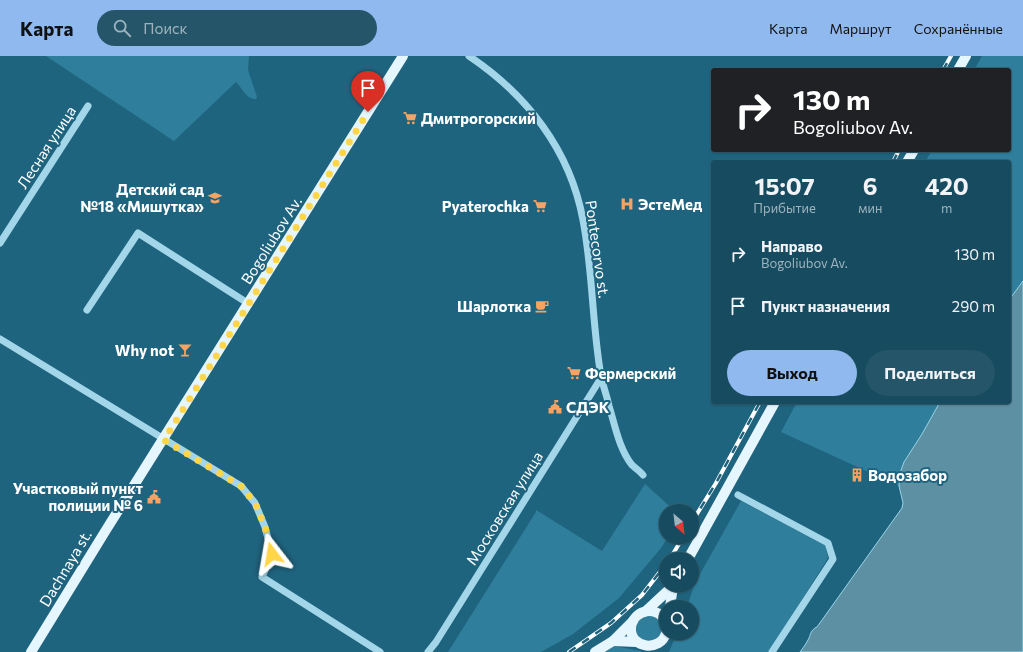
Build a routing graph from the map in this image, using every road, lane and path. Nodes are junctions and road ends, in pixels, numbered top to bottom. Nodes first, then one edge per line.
1 (404, 56) edge
2 (469, 56) edge
3 (966, 56) edge
4 (959, 68) edge
5 (88, 106) dead end
6 (0, 243) edge
7 (249, 304) junction
8 (88, 310) dead end
9 (0, 339) edge
10 (601, 378) junction
11 (774, 404) edge
12 (164, 440) junction
13 (643, 475) dead end
14 (738, 495) dead end
15 (692, 552) edge
16 (666, 592) edge
17 (646, 611) junction
18 (659, 614) edge
19 (633, 621) junction
20 (660, 640) edge
21 (663, 640) edge
22 (612, 641) junction
23 (637, 642) junction
24 (648, 649) edge
25 (31, 652) edge
26 (380, 652) edge
27 (428, 652) edge
28 (595, 652) edge
29 (657, 652) edge
30 (772, 652) edge

1 - 7 main road, Bogoliubov Av.
2 - 10 street, Pontecorvo st.
3 - 4 main road
5 - 6 street, Лесная улица
7 - 8 street
7 - 12 main road, Bogoliubov Av.
9 - 12 street
10 - 13 street, Pontecorvo st.
10 - 27 street, Московская улица
11 - 15 main road
12 - 25 main road, Dachnaya st.
12 - 26 street
14 - 30 street
16 - 17 main road
17 - 18 main road
17 - 19 main road
19 - 22 main road
19 - 23 main road
20 - 24 main road
21 - 29 street
22 - 23 main road
22 - 28 main road
23 - 24 main road

